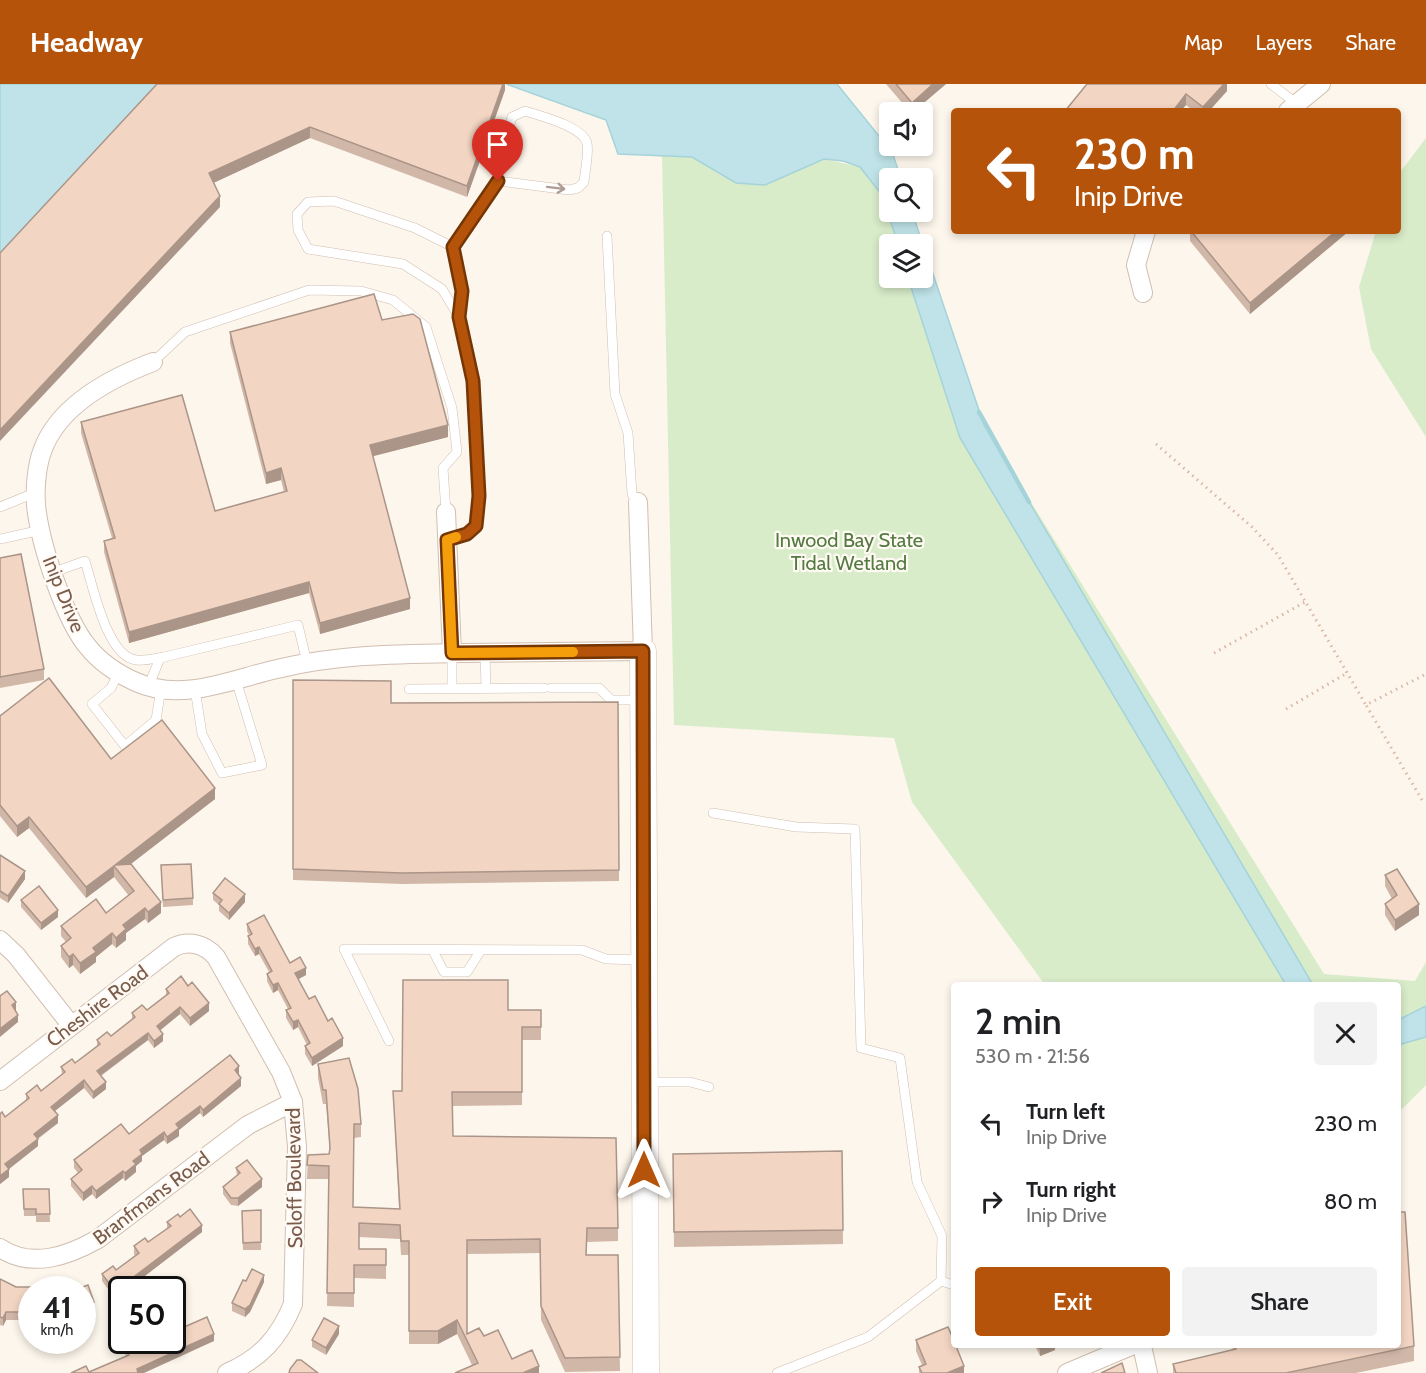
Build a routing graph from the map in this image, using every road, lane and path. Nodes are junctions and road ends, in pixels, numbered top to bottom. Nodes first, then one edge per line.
1 (1271, 84) edge
2 (1321, 84) edge
3 (1293, 107) edge
4 (498, 181) junction
5 (1145, 234) edge
6 (608, 236) dead end
7 (453, 247) junction
8 (1143, 293) dead end
9 (459, 317) junction
10 (153, 362) joint
11 (1156, 444) dead end
12 (37, 492) junction
13 (638, 502) joint
14 (0, 507) edge
15 (446, 512) joint
16 (41, 530) junction
17 (0, 540) edge
18 (447, 540) junction
19 (54, 572) junction
20 (1305, 602) junction
21 (643, 651) junction
22 (452, 653) junction
23 (485, 653) junction
24 (1214, 653) dead end
25 (167, 656) junction
26 (307, 663) junction
27 (119, 672) junction
28 (1347, 673) junction
29 (1426, 674) edge
30 (236, 680) junction
31 (155, 687) junction
32 (409, 688) dead end
33 (452, 688) junction
34 (486, 688) junction
35 (195, 689) junction
36 (643, 700) junction
37 (1365, 705) junction
38 (1286, 709) dead end
39 (1422, 800) dead end
40 (713, 813) dead end
41 (0, 940) edge
42 (199, 945) joint
43 (432, 949) junction
44 (481, 950) junction
45 (644, 960) junction
46 (71, 1025) junction
47 (389, 1041) dead end
48 (0, 1081) edge
49 (644, 1082) junction
50 (710, 1087) dead end
51 (293, 1102) junction
52 (0, 1248) edge
53 (941, 1281) junction
54 (951, 1284) edge
55 (1126, 1348) edge
56 (1142, 1348) edge
57 (232, 1372) edge
58 (646, 1373) edge
59 (777, 1373) edge
60 (1067, 1373) edge
61 (1148, 1373) edge

1 - 3 lane
2 - 3 street
4 -> 4 lane
4 - 7 lane
5 - 8 street
6 - 13 lane
7 - 9 lane
7 - 9 lane
9 - 18 lane
10 - 12 street, Inip Drive
10 - 15 lane
11 - 20 path
12 - 14 lane
12 - 16 street, Inip Drive
13 - 21 street
15 - 18 street
16 - 17 lane
16 - 19 street, Inip Drive
18 - 22 street
19 - 25 lane
19 - 27 street, Inip Drive
20 - 24 path
20 - 28 path
21 - 23 street, Inip Drive
21 - 36 main road
22 - 23 street, Inip Drive
22 - 26 street, Inip Drive
22 - 33 lane
23 - 34 lane
25 - 26 lane
25 - 31 lane
26 - 30 street, Inip Drive
27 - 31 street, Inip Drive
27 - 31 lane
28 - 37 path
28 - 38 path
29 - 37 path
30 - 35 street, Inip Drive
30 - 35 lane
31 - 35 street, Inip Drive
32 - 33 lane
33 - 34 lane
34 - 36 lane
36 - 45 main road
37 - 39 path
40 - 53 lane
41 - 46 street
42 - 46 street, Cheshire Road
42 - 51 street, Soloff Boulevard
43 - 44 lane
43 - 44 lane
43 - 47 lane
44 - 45 lane
45 - 49 main road
46 - 48 street, Cheshire Road
49 - 50 lane
49 - 58 main road
51 - 52 street, Branfmans Road
51 - 57 street, Soloff Boulevard
53 - 54 lane
53 - 59 lane
55 - 60 street
56 - 61 street

